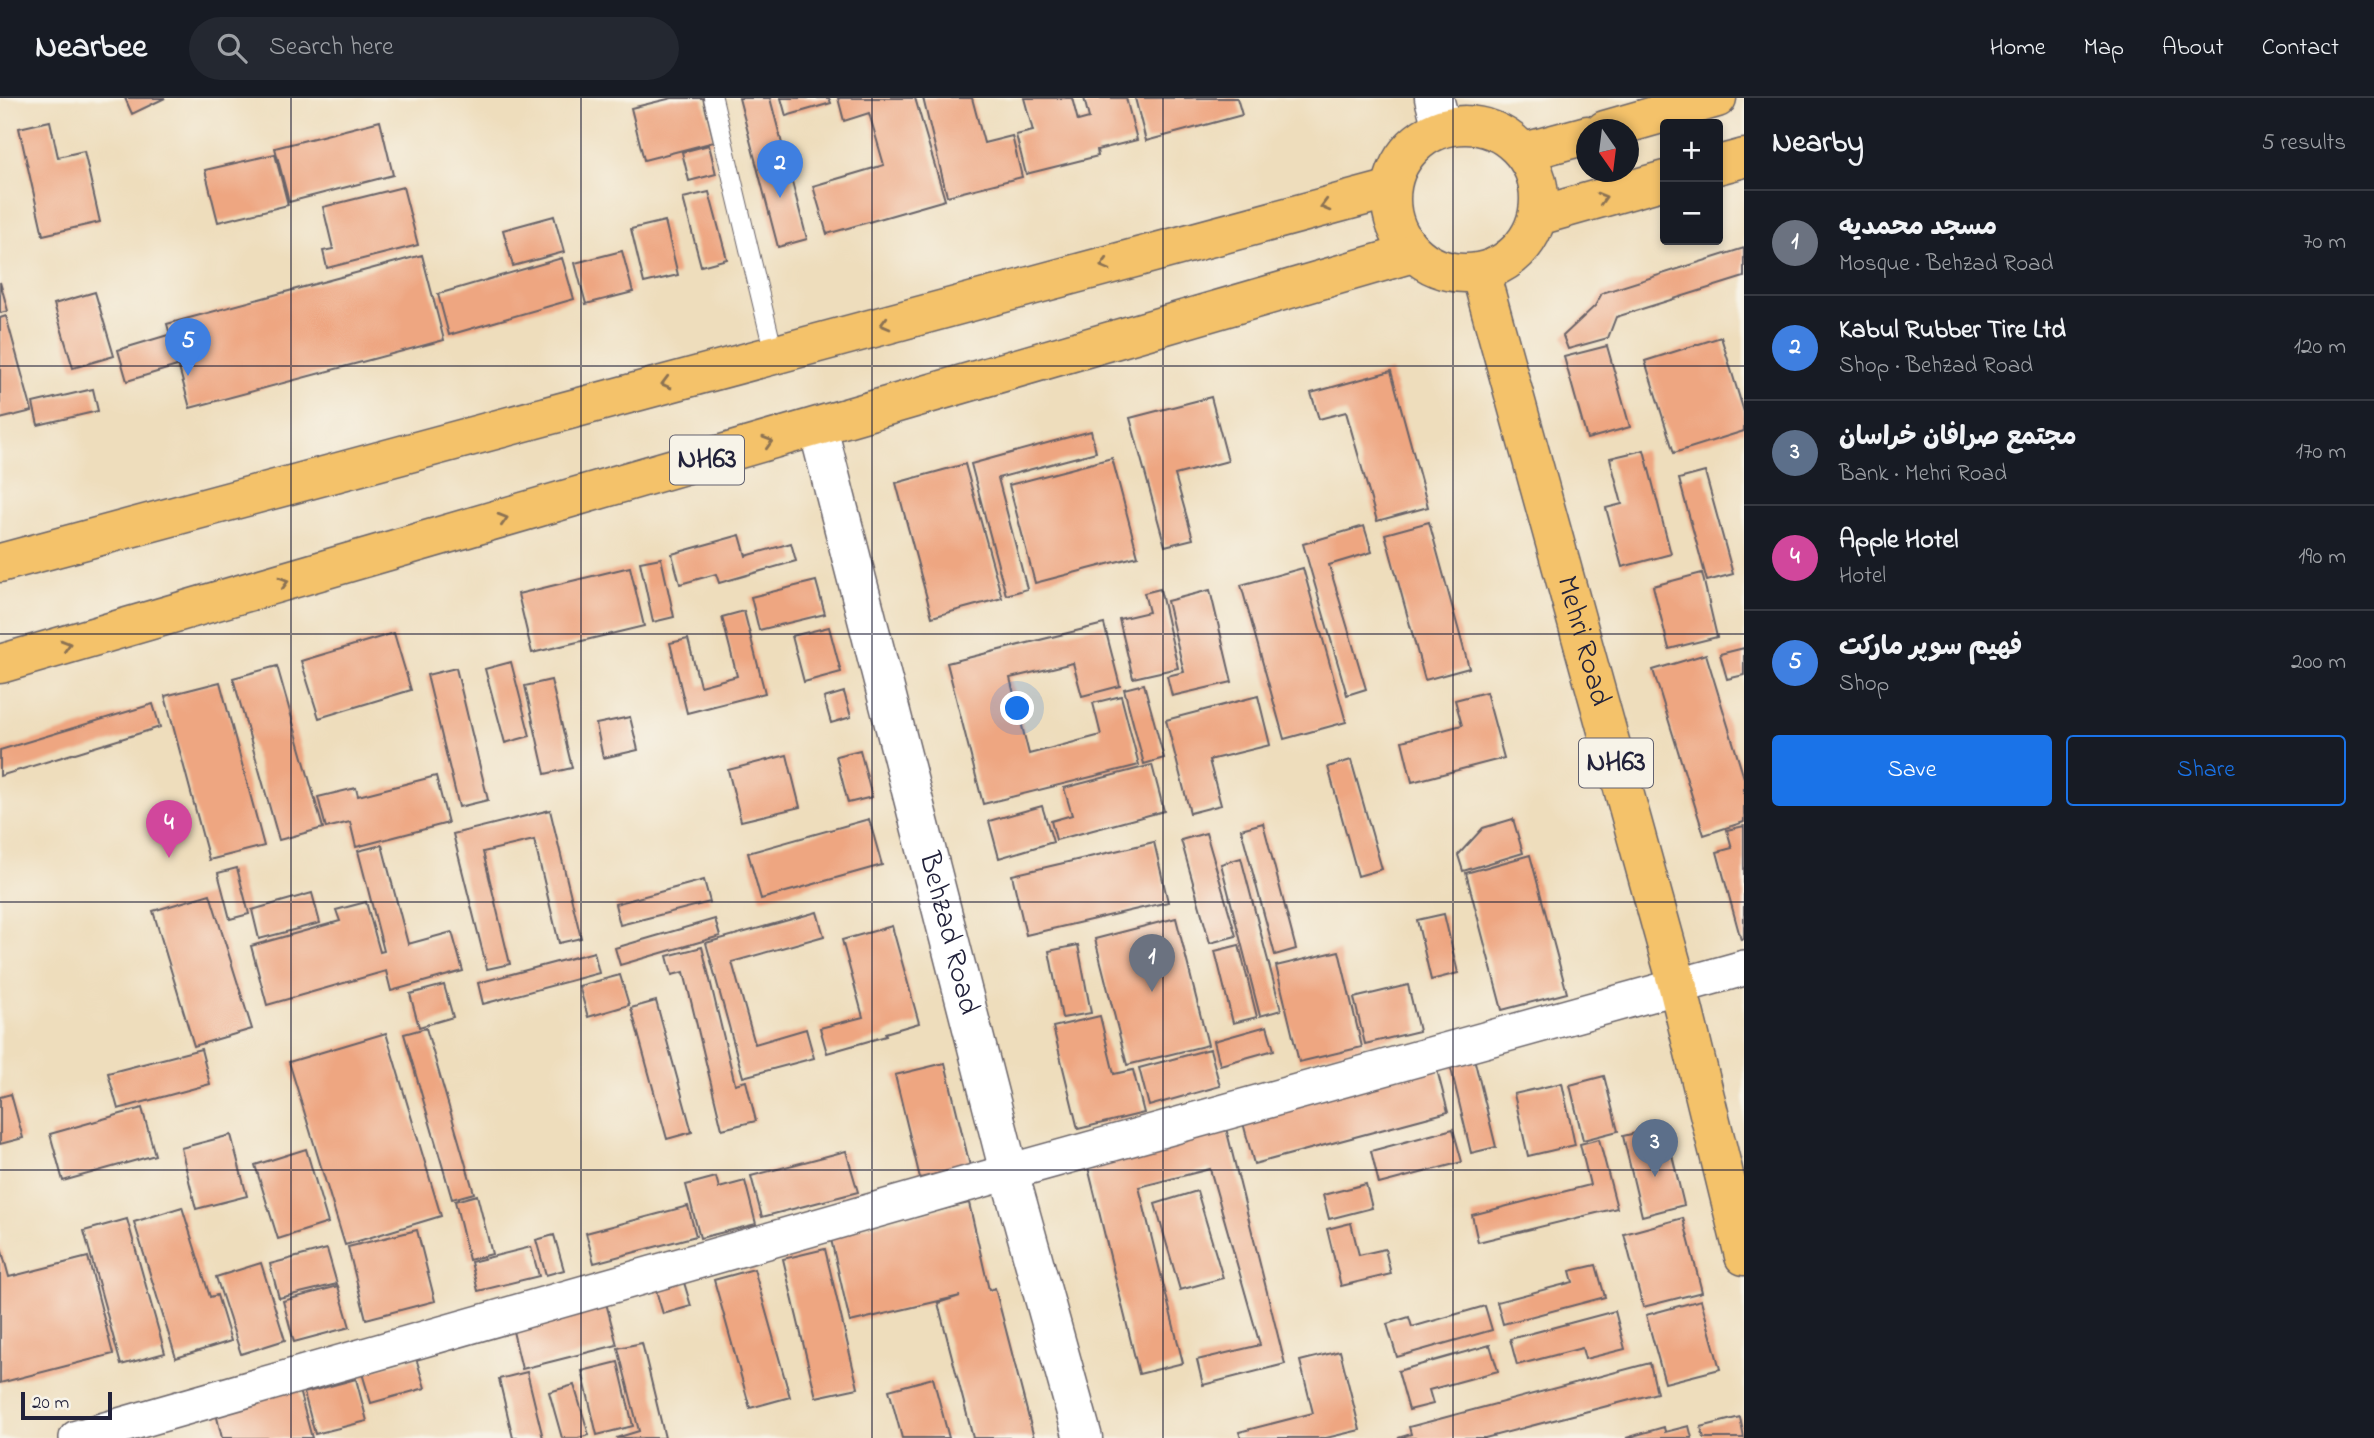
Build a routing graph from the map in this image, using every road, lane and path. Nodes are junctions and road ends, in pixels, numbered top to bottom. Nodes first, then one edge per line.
1 (713, 98) edge
2 (1717, 98) edge
3 (1438, 113) edge
4 (1639, 120) edge
5 (1576, 138) edge
6 (1524, 152) junction
7 (1744, 158) edge
8 (1723, 164) edge
9 (1660, 181) edge
10 (1391, 189) junction
11 (1538, 216) junction
12 (1413, 253) junction
13 (1480, 272) junction
14 (774, 354) junction
15 (818, 428) junction
16 (0, 563) edge
17 (0, 664) edge
18 (1744, 968) edge
19 (1678, 987) junction
20 (1009, 1172) junction
21 (1744, 1256) edge
22 (77, 1438) edge
23 (1083, 1438) edge

1 - 14 lane
2 - 4 main road
3 - 6 main road
3 - 10 main road
5 - 6 main road
6 - 11 main road
7 - 8 main road
11 -> 9 main road
10 - 12 main road
10 -> 14 main road
11 - 13 main road
12 - 13 main road
12 - 15 main road, NH63
13 - 19 main road, Mehri Road / NH63
14 -> 16 main road
17 -> 15 main road, NH63
15 - 20 street, Behzad Road
18 - 19 street
19 - 20 street
19 - 21 main road, Mehri Road / NH63
20 - 22 street
20 - 23 street, Behzad Road

